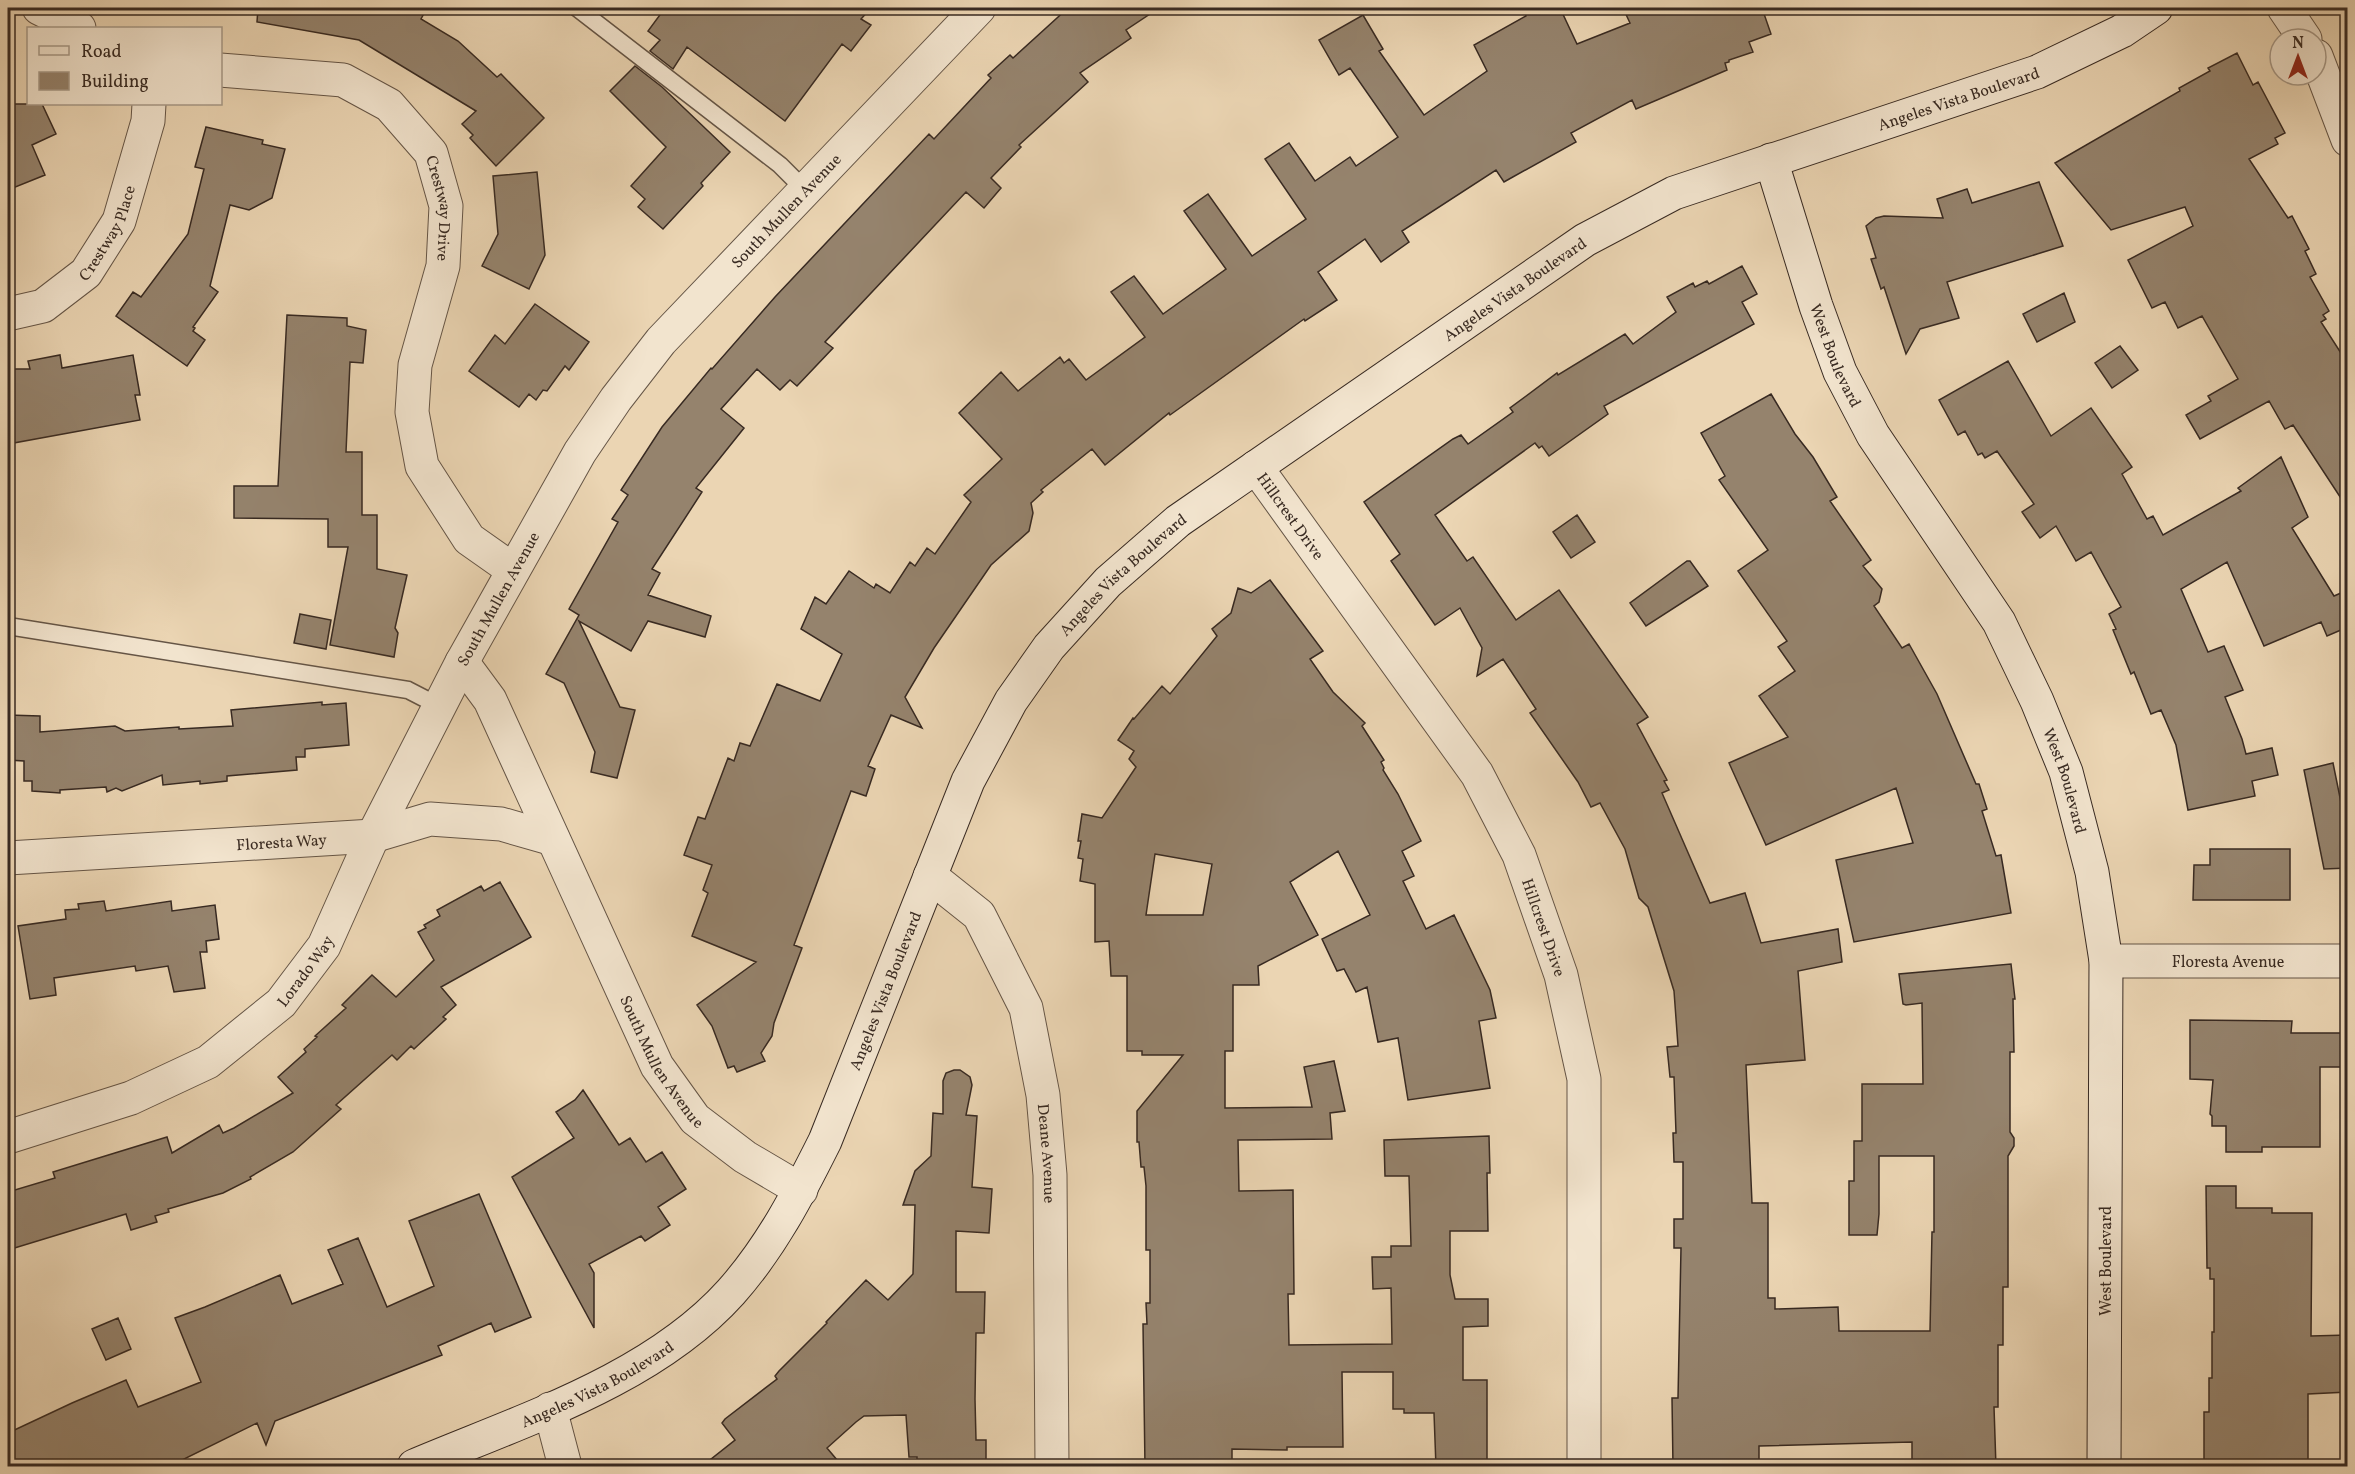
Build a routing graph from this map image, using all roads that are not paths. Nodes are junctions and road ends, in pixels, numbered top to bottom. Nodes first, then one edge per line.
1 (39, 8) edge
2 (577, 8) edge
3 (979, 8) edge
4 (2156, 8) edge
5 (2284, 8) edge
6 (77, 27) edge
7 (2300, 27) edge
8 (222, 70) edge
9 (2328, 74) edge
10 (149, 105) edge
11 (2348, 140) edge
12 (1771, 160) junction
13 (805, 190) junction
14 (8, 314) edge
15 (1257, 467) junction
16 (513, 570) junction
17 (8, 626) edge
18 (462, 662) junction
19 (441, 707) junction
20 (373, 836) junction
21 (553, 839) junction
22 (8, 858) edge
23 (930, 876) junction
24 (2106, 961) junction
25 (2348, 961) edge
26 (8, 1137) edge
27 (801, 1190) junction
28 (550, 1409) junction
29 (414, 1467) edge
30 (565, 1467) edge
31 (1052, 1467) edge
32 (1584, 1467) edge
33 (2104, 1467) edge

1 - 6 street
2 - 13 lane
3 - 13 street, South Mullen Avenue
4 - 12 street, Angeles Vista Boulevard
5 - 7 street
8 - 16 street, Crestway Drive
9 - 11 street
10 - 14 street, Crestway Place
12 - 15 street, Angeles Vista Boulevard
12 - 24 street, West Boulevard
13 - 16 street, South Mullen Avenue
15 - 23 street, Angeles Vista Boulevard
15 - 32 street, Hillcrest Drive
16 - 18 street, South Mullen Avenue
17 - 19 lane
18 - 19 street, Lorado Way
18 - 21 street, South Mullen Avenue
19 - 20 street, Lorado Way
20 - 21 street, Floresta Way
20 - 22 street, Floresta Way
20 - 26 street, Lorado Way
21 - 27 street, South Mullen Avenue
23 - 27 street, Angeles Vista Boulevard
23 - 31 street, Deane Avenue
24 - 25 street, Floresta Avenue
24 - 33 street, West Boulevard
27 - 28 street, Angeles Vista Boulevard
28 - 29 street, Angeles Vista Boulevard
28 - 30 street

